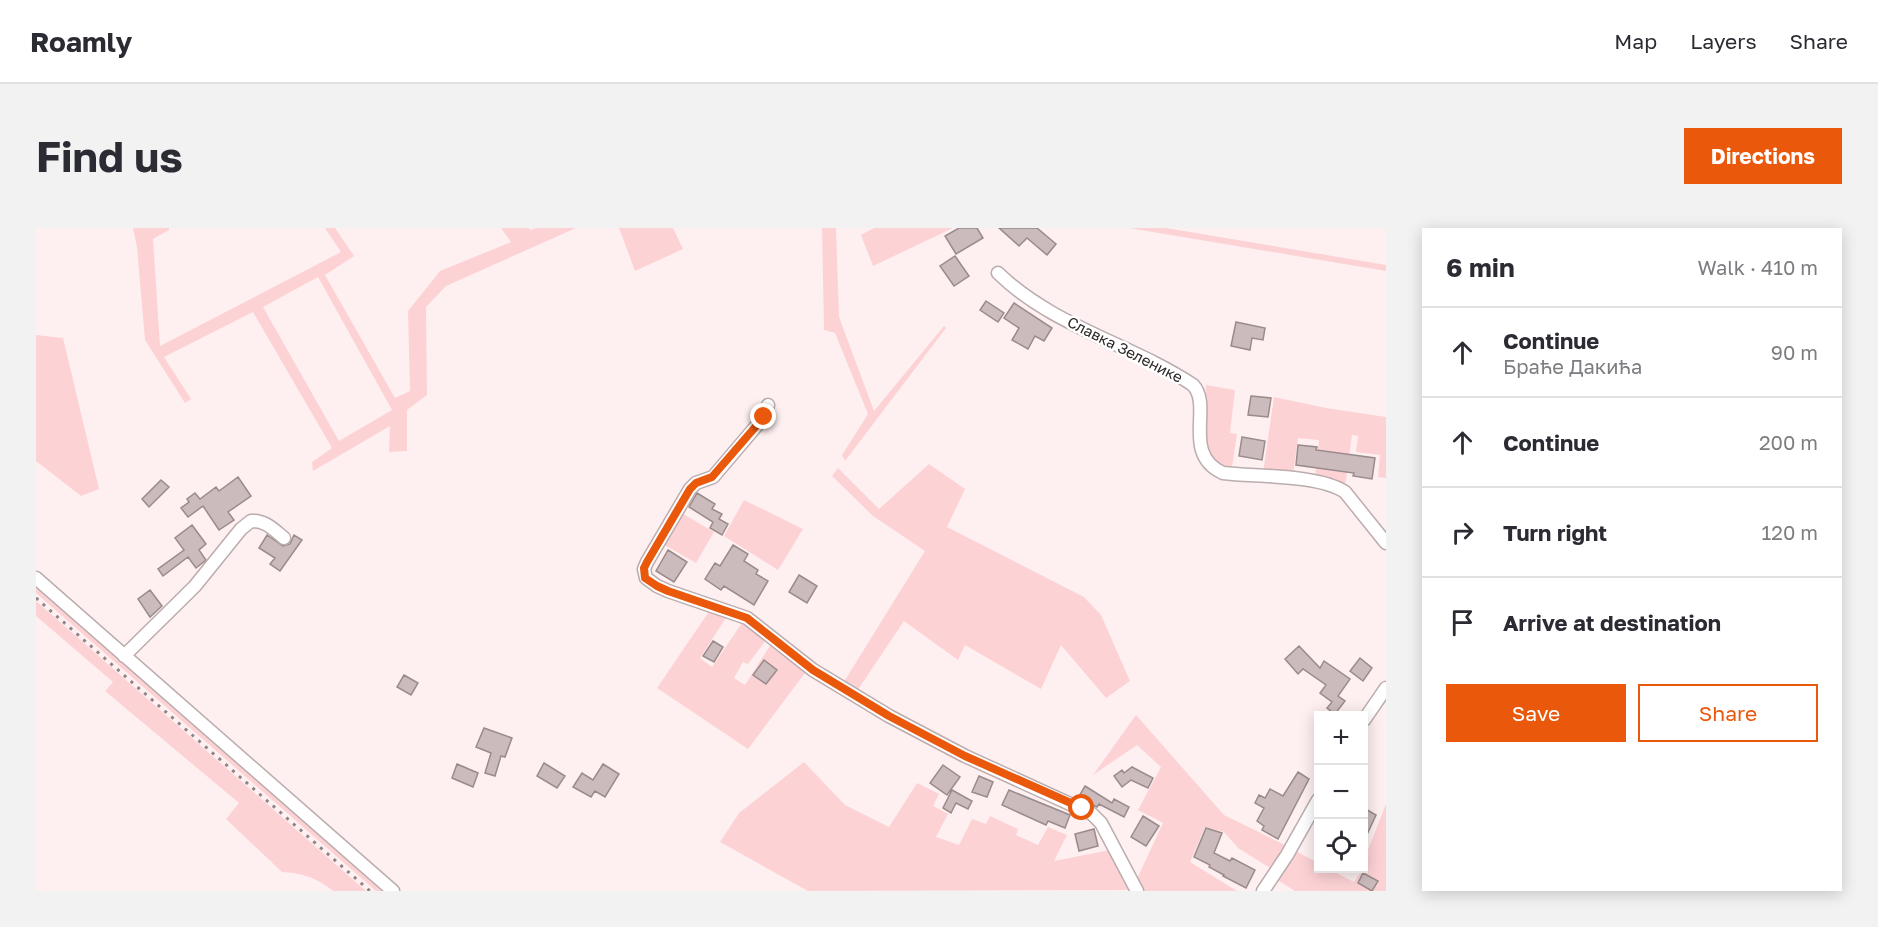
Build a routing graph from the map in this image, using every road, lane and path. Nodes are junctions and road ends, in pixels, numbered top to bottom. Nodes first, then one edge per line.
1 (998, 273) dead end
2 (768, 405) dead end
3 (284, 538) dead end
4 (1386, 543) edge
5 (36, 578) edge
6 (124, 656) junction
7 (1386, 688) edge
8 (1368, 714) edge
9 (1314, 807) edge
10 (393, 891) edge
11 (1137, 891) edge
12 (1263, 891) edge

1 - 4 street, Славка Зеленике
2 - 11 street
3 - 6 street
5 - 6 street
6 - 10 street
7 - 8 street
9 - 12 street

